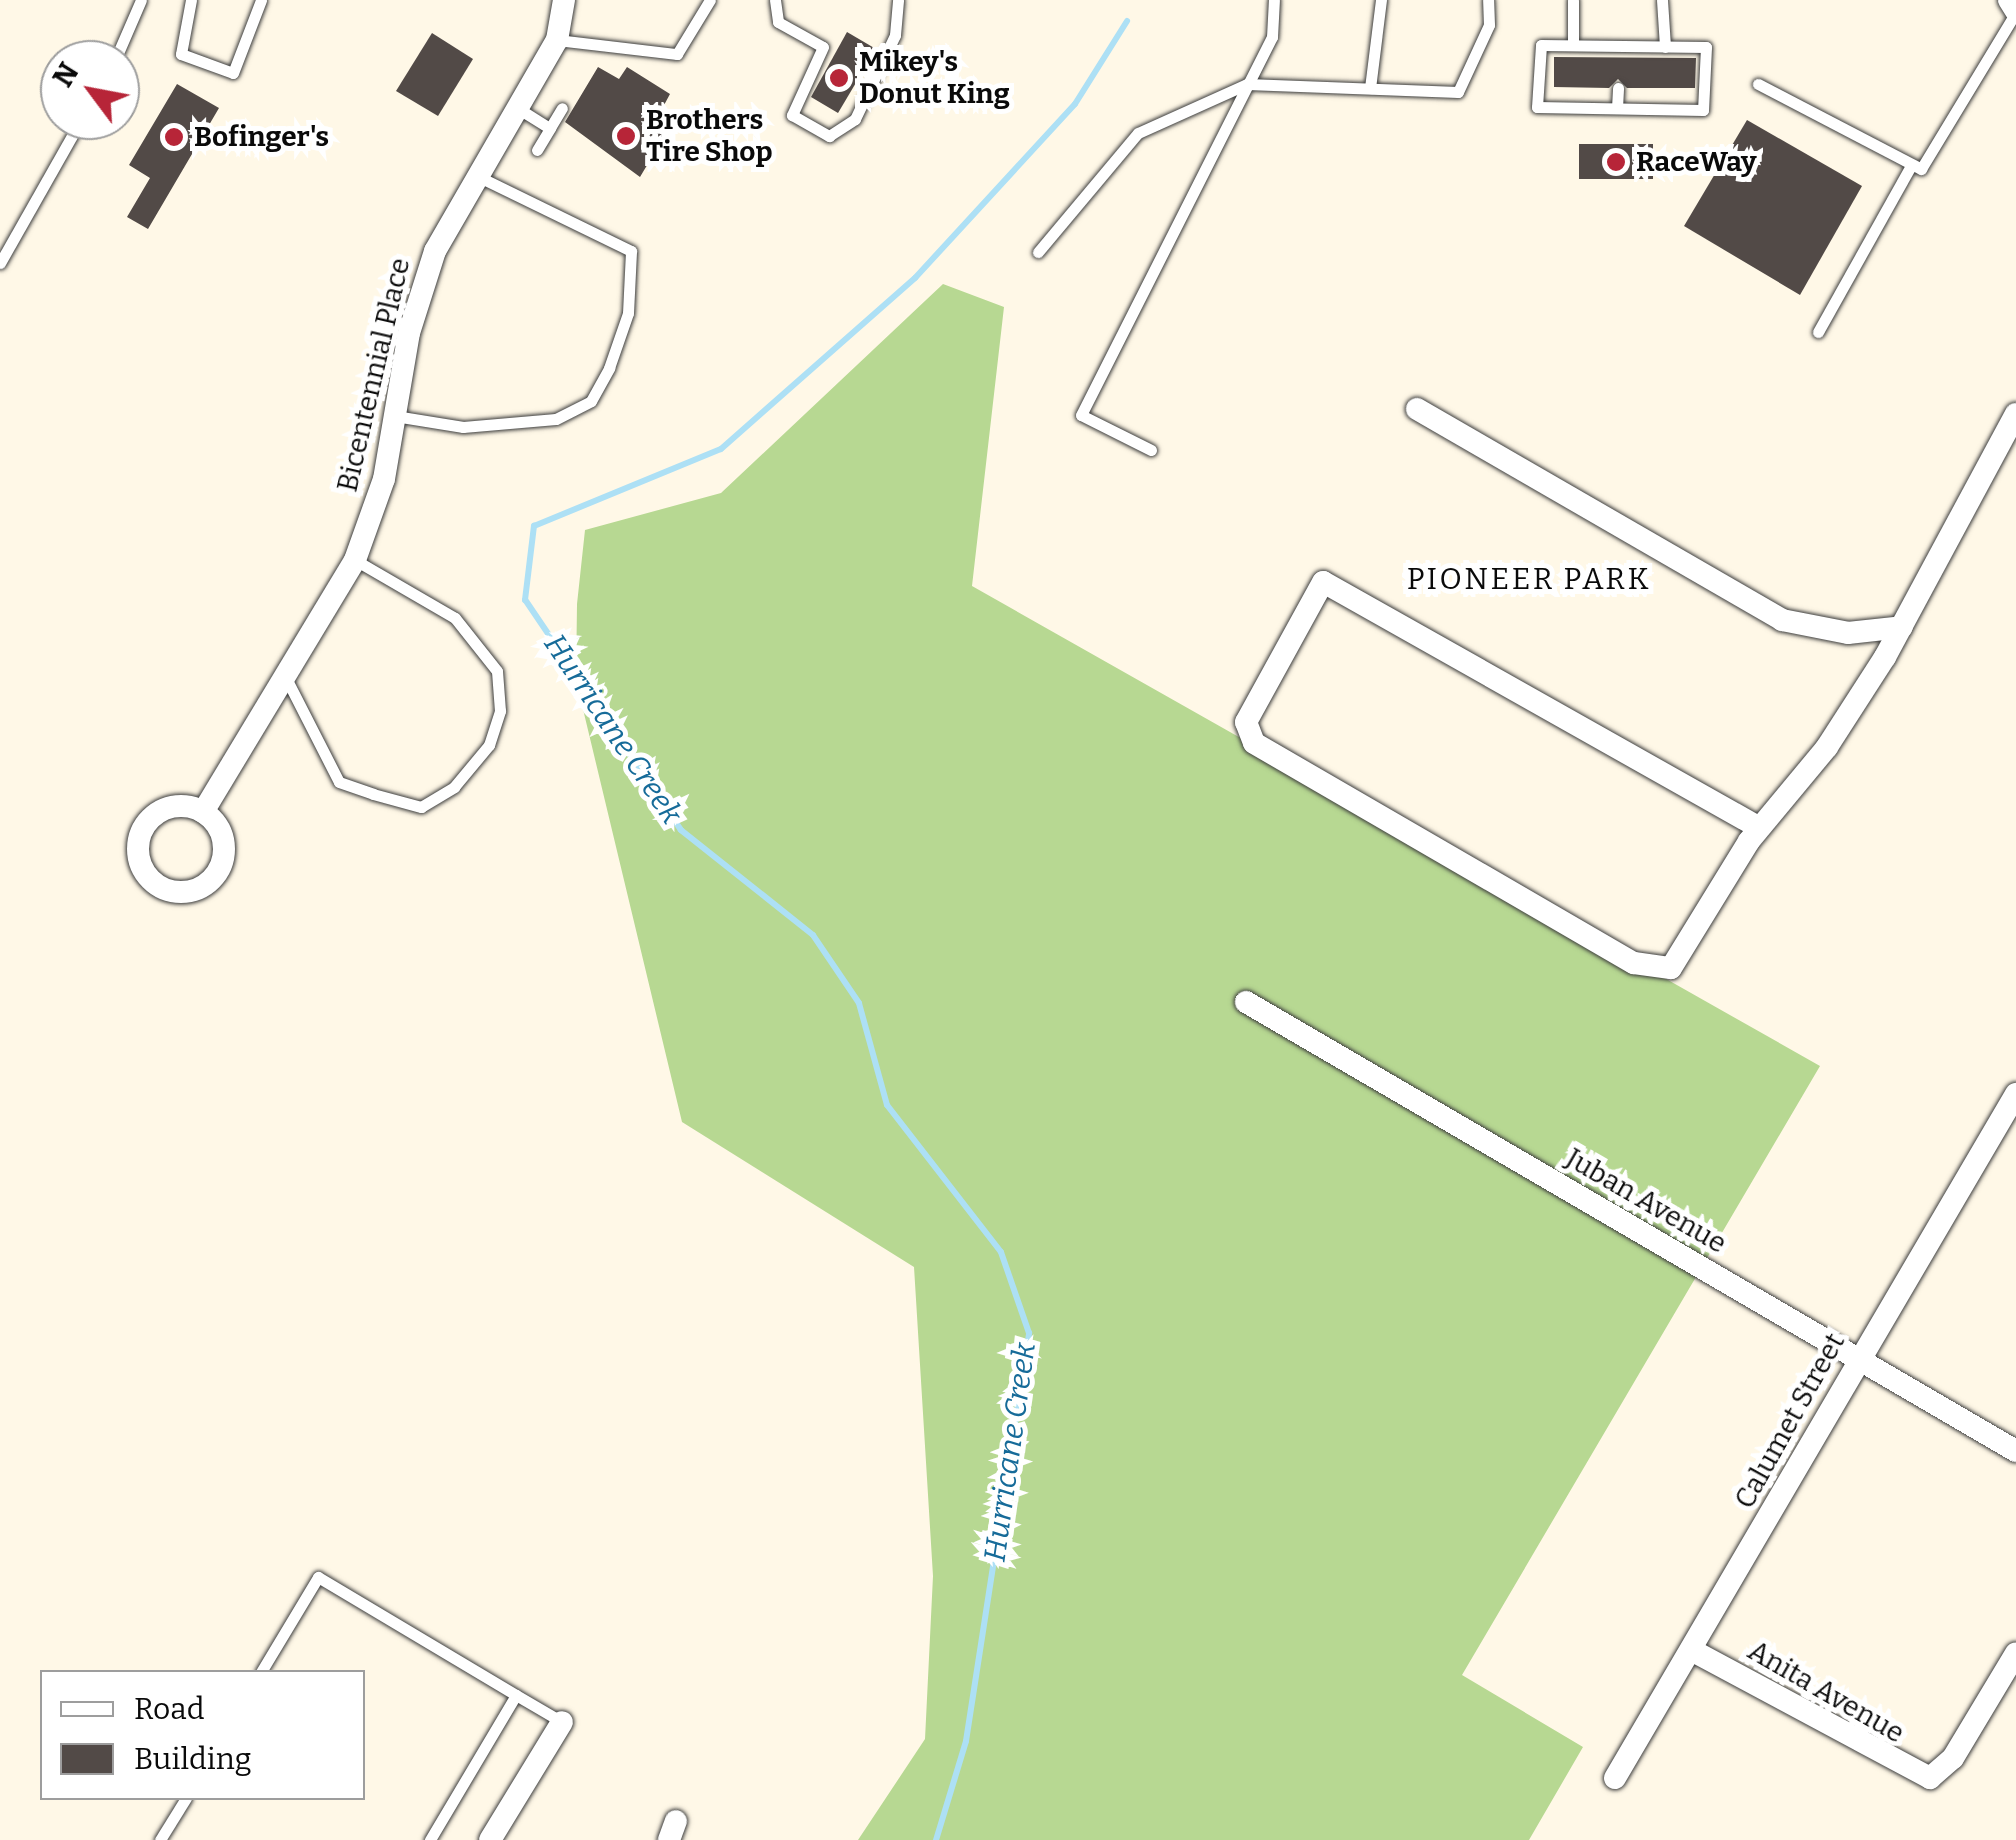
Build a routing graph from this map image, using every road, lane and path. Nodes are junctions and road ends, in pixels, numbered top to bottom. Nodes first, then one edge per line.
1 (141, 0) edge
2 (191, 0) edge
3 (261, 0) edge
4 (564, 0) edge
5 (710, 0) edge
6 (775, 0) edge
7 (898, 0) edge
8 (1274, 0) edge
9 (1381, 0) edge
10 (1488, 0) edge
11 (1574, 0) edge
12 (1662, 0) edge
13 (2009, 0) edge
14 (2016, 12) edge
15 (124, 40) edge
16 (557, 40) junction
17 (1573, 45) junction
18 (1665, 47) junction
19 (1247, 84) junction
20 (1758, 84) dead end
21 (1370, 88) junction
22 (1618, 88) dead end
23 (562, 108) dead end
24 (1617, 108) junction
25 (519, 109) junction
26 (550, 128) junction
27 (70, 140) edge
28 (537, 150) dead end
29 (1909, 169) junction
30 (479, 177) junction
31 (1038, 252) dead end
32 (0, 264) edge
33 (1818, 332) dead end
34 (1417, 409) dead end
35 (2016, 414) edge
36 (395, 416) junction
37 (1151, 450) dead end
38 (355, 560) junction
39 (1902, 627) junction
40 (287, 680) junction
41 (204, 812) dead end
42 (1758, 827) junction
43 (1246, 1002) dead end
44 (2016, 1094) edge
45 (1858, 1361) junction
46 (2016, 1452) edge
47 (1695, 1652) junction
48 (2016, 1653) edge
49 (262, 1670) edge
50 (516, 1696) junction
51 (562, 1722) joint
52 (1615, 1778) dead end
53 (185, 1800) edge
54 (160, 1840) edge
55 (430, 1840) edge
56 (490, 1840) edge

1 - 15 lane
2 - 3 lane
4 - 16 street, Bicentennial Place
5 - 16 lane
6 - 7 lane
8 - 19 lane
9 - 21 lane
10 - 21 lane
11 - 17 lane
12 - 18 lane
13 - 14 street
14 - 29 lane
16 - 25 street, Bicentennial Place
17 - 18 lane
17 - 24 lane
18 - 24 lane
19 - 21 lane
19 - 31 lane
19 - 37 lane
20 - 29 lane
22 - 24 lane
23 - 26 lane
25 - 26 lane
25 - 30 street, Bicentennial Place
26 - 28 lane
27 - 32 lane
29 - 33 lane
30 - 36 street, Bicentennial Place
30 - 36 lane
34 - 39 street
35 - 39 street
36 - 38 street, Bicentennial Place
38 - 40 street, Bicentennial Place
38 - 40 lane
39 - 42 street
40 - 41 street, Bicentennial Place
42 - 42 street
43 - 45 street, Juban Avenue
44 - 45 street, Calumet Street
45 - 46 street, Juban Avenue
45 - 47 street, Calumet Street
47 - 48 street, Anita Avenue
47 - 52 street, Calumet Street
49 - 50 lane
50 - 51 lane
50 - 55 lane
51 - 56 street
53 - 54 lane

